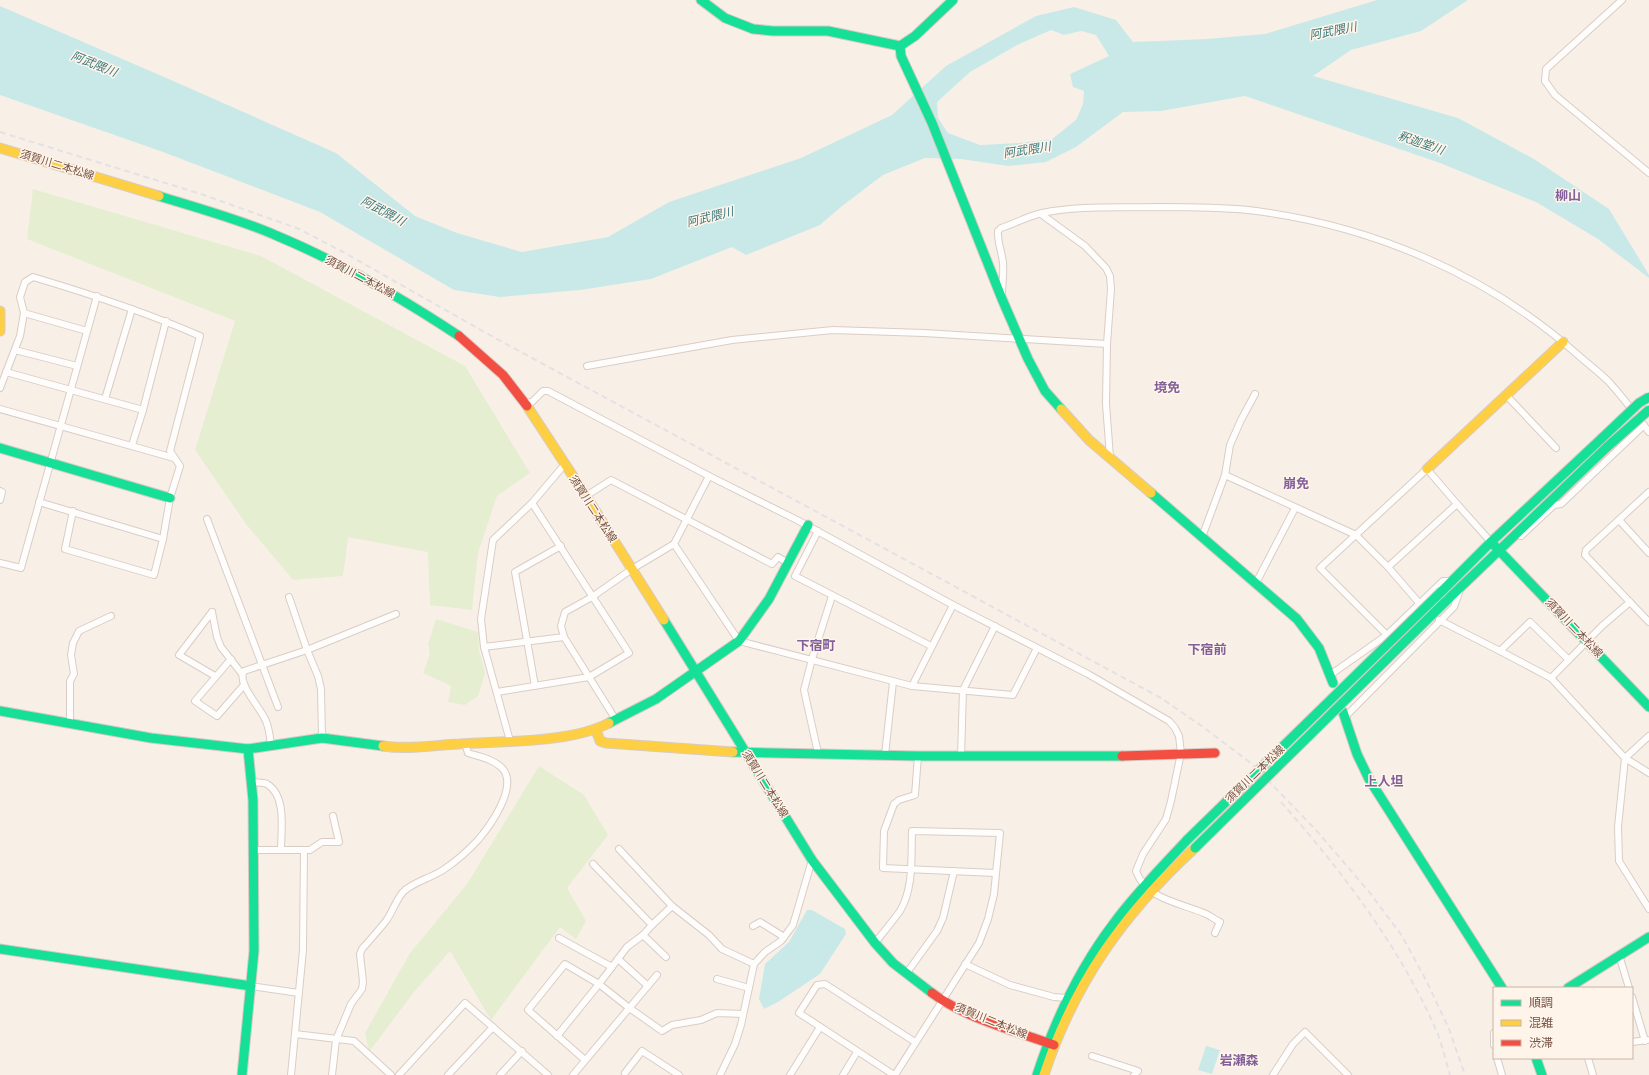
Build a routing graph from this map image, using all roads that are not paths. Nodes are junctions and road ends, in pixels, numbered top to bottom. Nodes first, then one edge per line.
1 (701, 0) edge
2 (953, 0) edge
3 (1622, 0) edge
4 (900, 46) junction
5 (0, 148) edge
6 (1649, 173) edge
7 (1041, 214) junction
8 (97, 296) junction
9 (1002, 299) junction
10 (132, 309) junction
11 (0, 311) edge
12 (24, 313) junction
13 (166, 321) junction
14 (0, 331) edge
15 (87, 331) junction
16 (1020, 338) junction
17 (1563, 342) junction
18 (1107, 344) junction
19 (15, 350) junction
20 (77, 366) junction
21 (587, 366) dead end
22 (6, 372) junction
23 (0, 388) edge
24 (71, 389) junction
25 (1255, 394) dead end
26 (1506, 395) junction
27 (1649, 397) edge
28 (105, 399) junction
29 (525, 403) junction
30 (0, 409) edge
31 (143, 410) junction
32 (1649, 410) edge
33 (1644, 425) junction
34 (62, 426) junction
35 (1649, 432) edge
36 (132, 445) junction
37 (0, 448) edge
38 (1556, 448) dead end
39 (1110, 457) junction
40 (174, 458) junction
41 (50, 464) junction
42 (565, 464) junction
43 (1427, 469) junction
44 (1225, 475) junction
45 (709, 476) junction
46 (0, 491) edge
47 (1649, 492) edge
48 (586, 496) junction
49 (170, 498) junction
50 (0, 500) edge
51 (39, 502) junction
52 (532, 503) junction
53 (1457, 504) junction
54 (1295, 508) junction
55 (73, 511) junction
56 (207, 519) dead end
57 (687, 519) junction
58 (1619, 520) junction
59 (808, 525) junction
60 (1523, 526) junction
61 (818, 531) junction
62 (1515, 534) junction
63 (1356, 535) junction
64 (1202, 536) junction
65 (163, 539) junction
66 (674, 544) junction
67 (561, 546) junction
68 (1495, 546) junction
69 (1649, 553) edge
70 (0, 563) edge
71 (788, 563) junction
72 (1388, 567) junction
73 (632, 569) junction
74 (1452, 581) junction
75 (1256, 583) junction
76 (1462, 586) junction
77 (832, 596) junction
78 (290, 597) dead end
79 (592, 597) junction
80 (1630, 602) junction
81 (1420, 604) junction
82 (953, 605) junction
83 (396, 614) dead end
84 (111, 616) dead end
85 (1439, 620) junction
86 (1649, 622) edge
87 (995, 626) junction
88 (1388, 635) junction
89 (564, 637) junction
90 (527, 641) junction
91 (738, 641) junction
92 (1587, 641) junction
93 (931, 646) junction
94 (484, 647) junction
95 (1037, 648) junction
96 (307, 650) junction
97 (1500, 651) junction
98 (231, 659) junction
99 (812, 659) junction
100 (1569, 660) junction
101 (262, 664) junction
102 (696, 671) junction
103 (242, 674) junction
104 (215, 676) junction
105 (589, 676) junction
106 (1550, 678) junction
107 (1332, 679) joint
108 (893, 682) junction
109 (244, 685) junction
110 (535, 686) junction
111 (912, 686) junction
112 (963, 690) junction
113 (497, 692) junction
114 (278, 707) dead end
115 (1649, 707) edge
116 (0, 711) edge
117 (1344, 714) joint
118 (616, 720) junction
119 (70, 725) junction
120 (596, 730) junction
121 (1649, 736) edge
122 (322, 738) junction
123 (510, 741) junction
124 (465, 743) junction
125 (271, 745) junction
126 (248, 749) junction
127 (818, 753) junction
128 (1181, 753) junction
129 (1215, 753) dead end
130 (746, 754) junction
131 (885, 755) junction
132 (918, 756) junction
133 (961, 756) junction
134 (1625, 758) junction
135 (1649, 773) edge
136 (251, 782) junction
137 (333, 816) dead end
138 (619, 849) dead end
139 (254, 850) junction
140 (280, 850) junction
141 (304, 850) junction
142 (812, 860) junction
143 (593, 864) dead end
144 (911, 870) junction
145 (954, 871) junction
146 (995, 873) junction
147 (1148, 888) junction
148 (672, 906) junction
149 (1649, 909) edge
150 (652, 924) junction
151 (753, 926) dead end
152 (1215, 933) dead end
153 (643, 935) junction
154 (784, 937) junction
155 (1649, 937) edge
156 (559, 938) dead end
157 (875, 943) junction
158 (0, 949) edge
159 (1619, 955) junction
160 (666, 957) dead end
161 (618, 959) junction
162 (754, 964) junction
163 (966, 964) junction
164 (612, 967) junction
165 (906, 974) junction
166 (656, 975) dead end
167 (717, 979) dead end
168 (599, 984) junction
169 (252, 986) junction
170 (648, 986) junction
171 (1501, 987) edge
172 (1570, 987) edge
173 (1629, 987) edge
174 (749, 988) junction
175 (299, 993) junction
176 (1068, 998) junction
177 (1633, 1000) edge
178 (943, 1001) junction
179 (628, 1008) junction
180 (743, 1014) junction
181 (493, 1027) junction
182 (820, 1027) junction
183 (295, 1034) junction
184 (557, 1036) junction
185 (336, 1040) junction
186 (1647, 1040) edge
187 (915, 1042) junction
188 (1633, 1042) edge
189 (1050, 1044) junction
190 (522, 1051) junction
191 (857, 1052) junction
192 (1092, 1056) dead end
193 (1497, 1059) edge
194 (1536, 1059) edge
195 (1588, 1059) edge
196 (585, 1060) junction
197 (625, 1072) dead end
198 (670, 1073) edge
199 (242, 1075) edge
200 (291, 1075) edge
201 (332, 1075) edge
202 (391, 1075) edge
203 (399, 1075) edge
204 (448, 1075) edge
205 (500, 1075) edge
206 (548, 1075) edge
207 (573, 1075) edge
208 (679, 1075) edge
209 (720, 1075) edge
210 (790, 1075) edge
211 (843, 1075) edge
212 (895, 1075) edge
213 (1037, 1075) edge
214 (1044, 1075) edge
215 (1134, 1075) edge
216 (1273, 1075) edge
217 (1348, 1075) edge
218 (1502, 1075) edge
219 (1542, 1075) edge
220 (1593, 1075) edge

1 - 4 street
2 - 4 street
3 - 6 street
4 - 9 street
5 - 29 street, 須賀川二本松線
7 - 9 street
7 - 17 street
7 - 18 street
8 - 10 street
8 - 12 street
8 - 15 street
9 - 16 street
10 - 13 street
10 - 28 street
11 - 14 street
12 - 15 street
12 - 19 street
13 - 31 street
13 - 40 street
15 - 20 street
16 - 18 street
16 - 21 street
16 - 39 street
17 - 26 street
17 - 33 street
18 - 39 street
19 - 20 street
19 - 22 street
20 - 24 street
22 - 23 street
22 - 24 street
24 - 28 street
24 - 34 street
25 - 44 street
26 - 38 street
26 - 43 street
27 - 68 street, bridge
28 - 31 street
29 - 42 street, 須賀川二本松線
29 - 45 street
30 - 34 street
31 - 36 street
32 - 60 street, bridge
33 - 35 street
33 - 62 street
34 - 36 street
34 - 41 street
36 - 40 street
37 - 41 street
39 - 64 street
40 - 49 street
41 - 49 street
41 - 51 street
42 - 48 street, 須賀川二本松線
42 - 52 street
43 - 53 street
43 - 63 street
44 - 54 street
44 - 64 street
45 - 57 street
45 - 59 street
46 - 50 street
47 - 58 street
48 - 57 street
48 - 73 street, 須賀川二本松線
49 - 65 street
51 - 55 street
51 - 70 street
52 - 67 street
52 - 94 street
53 - 68 street
53 - 72 street
54 - 63 street
54 - 75 street
55 - 65 street
55 - 65 street
56 - 101 street
57 - 66 street
57 - 71 street
58 - 69 street
58 - 80 street
59 - 61 street
59 - 71 street
60 - 62 street
60 - 68 street
61 - 77 street
61 - 82 street
62 - 68 street
63 - 72 street
63 - 88 street
64 - 75 street
66 - 73 street
66 - 91 street
67 - 79 street
67 - 90 street
68 - 74 street, 須賀川二本松線
68 - 76 street, 須賀川二本松線
68 - 92 street, 須賀川二本松線
71 - 91 street
72 - 81 street
73 - 79 street
73 - 102 street, 須賀川二本松線
74 - 81 street
74 - 147 street, 須賀川二本松線, bridge
75 - 107 street
76 - 85 street
76 - 147 street, 須賀川二本松線, bridge
77 - 93 street
77 - 99 street
78 - 96 street
79 - 89 street
79 - 105 street
80 - 86 street
80 - 92 street
81 - 88 street
82 - 87 street
82 - 93 street
83 - 96 street
84 - 119 street
85 - 97 street
85 - 117 street
87 - 95 street
87 - 112 street
88 - 107 street
89 - 90 street
89 - 105 street
90 - 94 street
90 - 110 street
91 - 99 street
91 - 102 street
92 - 100 street
92 - 115 street, 須賀川二本松線
93 - 111 street
94 - 113 street
95 - 112 street
95 - 128 street
96 - 101 street
96 - 122 street
97 - 100 street
97 - 106 street
98 - 103 street
98 - 104 street
98 - 104 street
99 - 108 street
99 - 127 street
100 - 106 street
101 - 103 street
101 - 114 street
102 - 118 street
102 - 130 street, 須賀川二本松線
103 - 109 street
104 - 109 street
105 - 110 street
105 - 118 street
106 - 134 street
108 - 111 street
108 - 131 street
109 - 125 street
110 - 113 street
111 - 112 street
112 - 133 street
113 - 123 street
116 - 119 street
117 - 171 street
118 - 120 street
119 - 126 street
120 - 123 street
120 - 130 street
121 - 134 street
122 - 124 street
122 - 125 street
123 - 124 street
124 - 185 street
125 - 126 street
126 - 136 street
127 - 130 street
127 - 131 street
128 - 129 street
128 - 133 street
128 - 147 street
130 - 142 street, 須賀川二本松線
131 - 132 street
132 - 133 street
132 - 144 street
134 - 135 street
134 - 149 street
136 - 139 street
136 - 140 street
137 - 141 street
138 - 148 street
139 - 140 street
139 - 169 street
140 - 141 street
141 - 175 street
142 - 154 street
142 - 157 street, 須賀川二本松線
143 - 150 street
144 - 145 street
144 - 146 street
144 - 157 street
145 - 146 street
145 - 165 street
146 - 163 street
147 - 152 street
147 - 176 street, 須賀川二本松線
147 - 189 street, 須賀川二本松線
148 - 150 street
148 - 162 street
150 - 153 street
151 - 154 street
153 - 160 street
153 - 161 street
154 - 162 street
155 - 159 street
156 - 164 street
157 - 165 street, 須賀川二本松線
158 - 169 street
159 - 172 street
159 - 173 street
161 - 164 street
161 - 170 street
162 - 174 street
163 - 176 street
163 - 178 street
164 - 168 street
165 - 178 street, 須賀川二本松線
166 - 170 street
167 - 174 street
168 - 179 street
168 - 184 street
168 - 184 street
169 - 175 street
169 - 199 street
170 - 179 street
174 - 180 street
175 - 183 street
176 - 189 street, 須賀川二本松線
177 - 186 street
178 - 187 street
178 - 189 street, 須賀川二本松線
179 - 180 street
179 - 196 street
180 - 209 street
181 - 190 street
181 - 203 street
181 - 204 street
182 - 187 street
182 - 191 street
182 - 210 street
183 - 185 street
183 - 200 street
184 - 196 street
185 - 201 street
185 - 202 street
186 - 188 street
187 - 212 street
189 - 213 street
189 - 214 street
190 - 205 street
190 - 206 street
191 - 211 street
191 - 212 street
192 - 215 street
193 - 218 street
194 - 219 street
195 - 220 street
196 - 207 street
197 - 198 street
198 - 208 street
216 - 217 street

